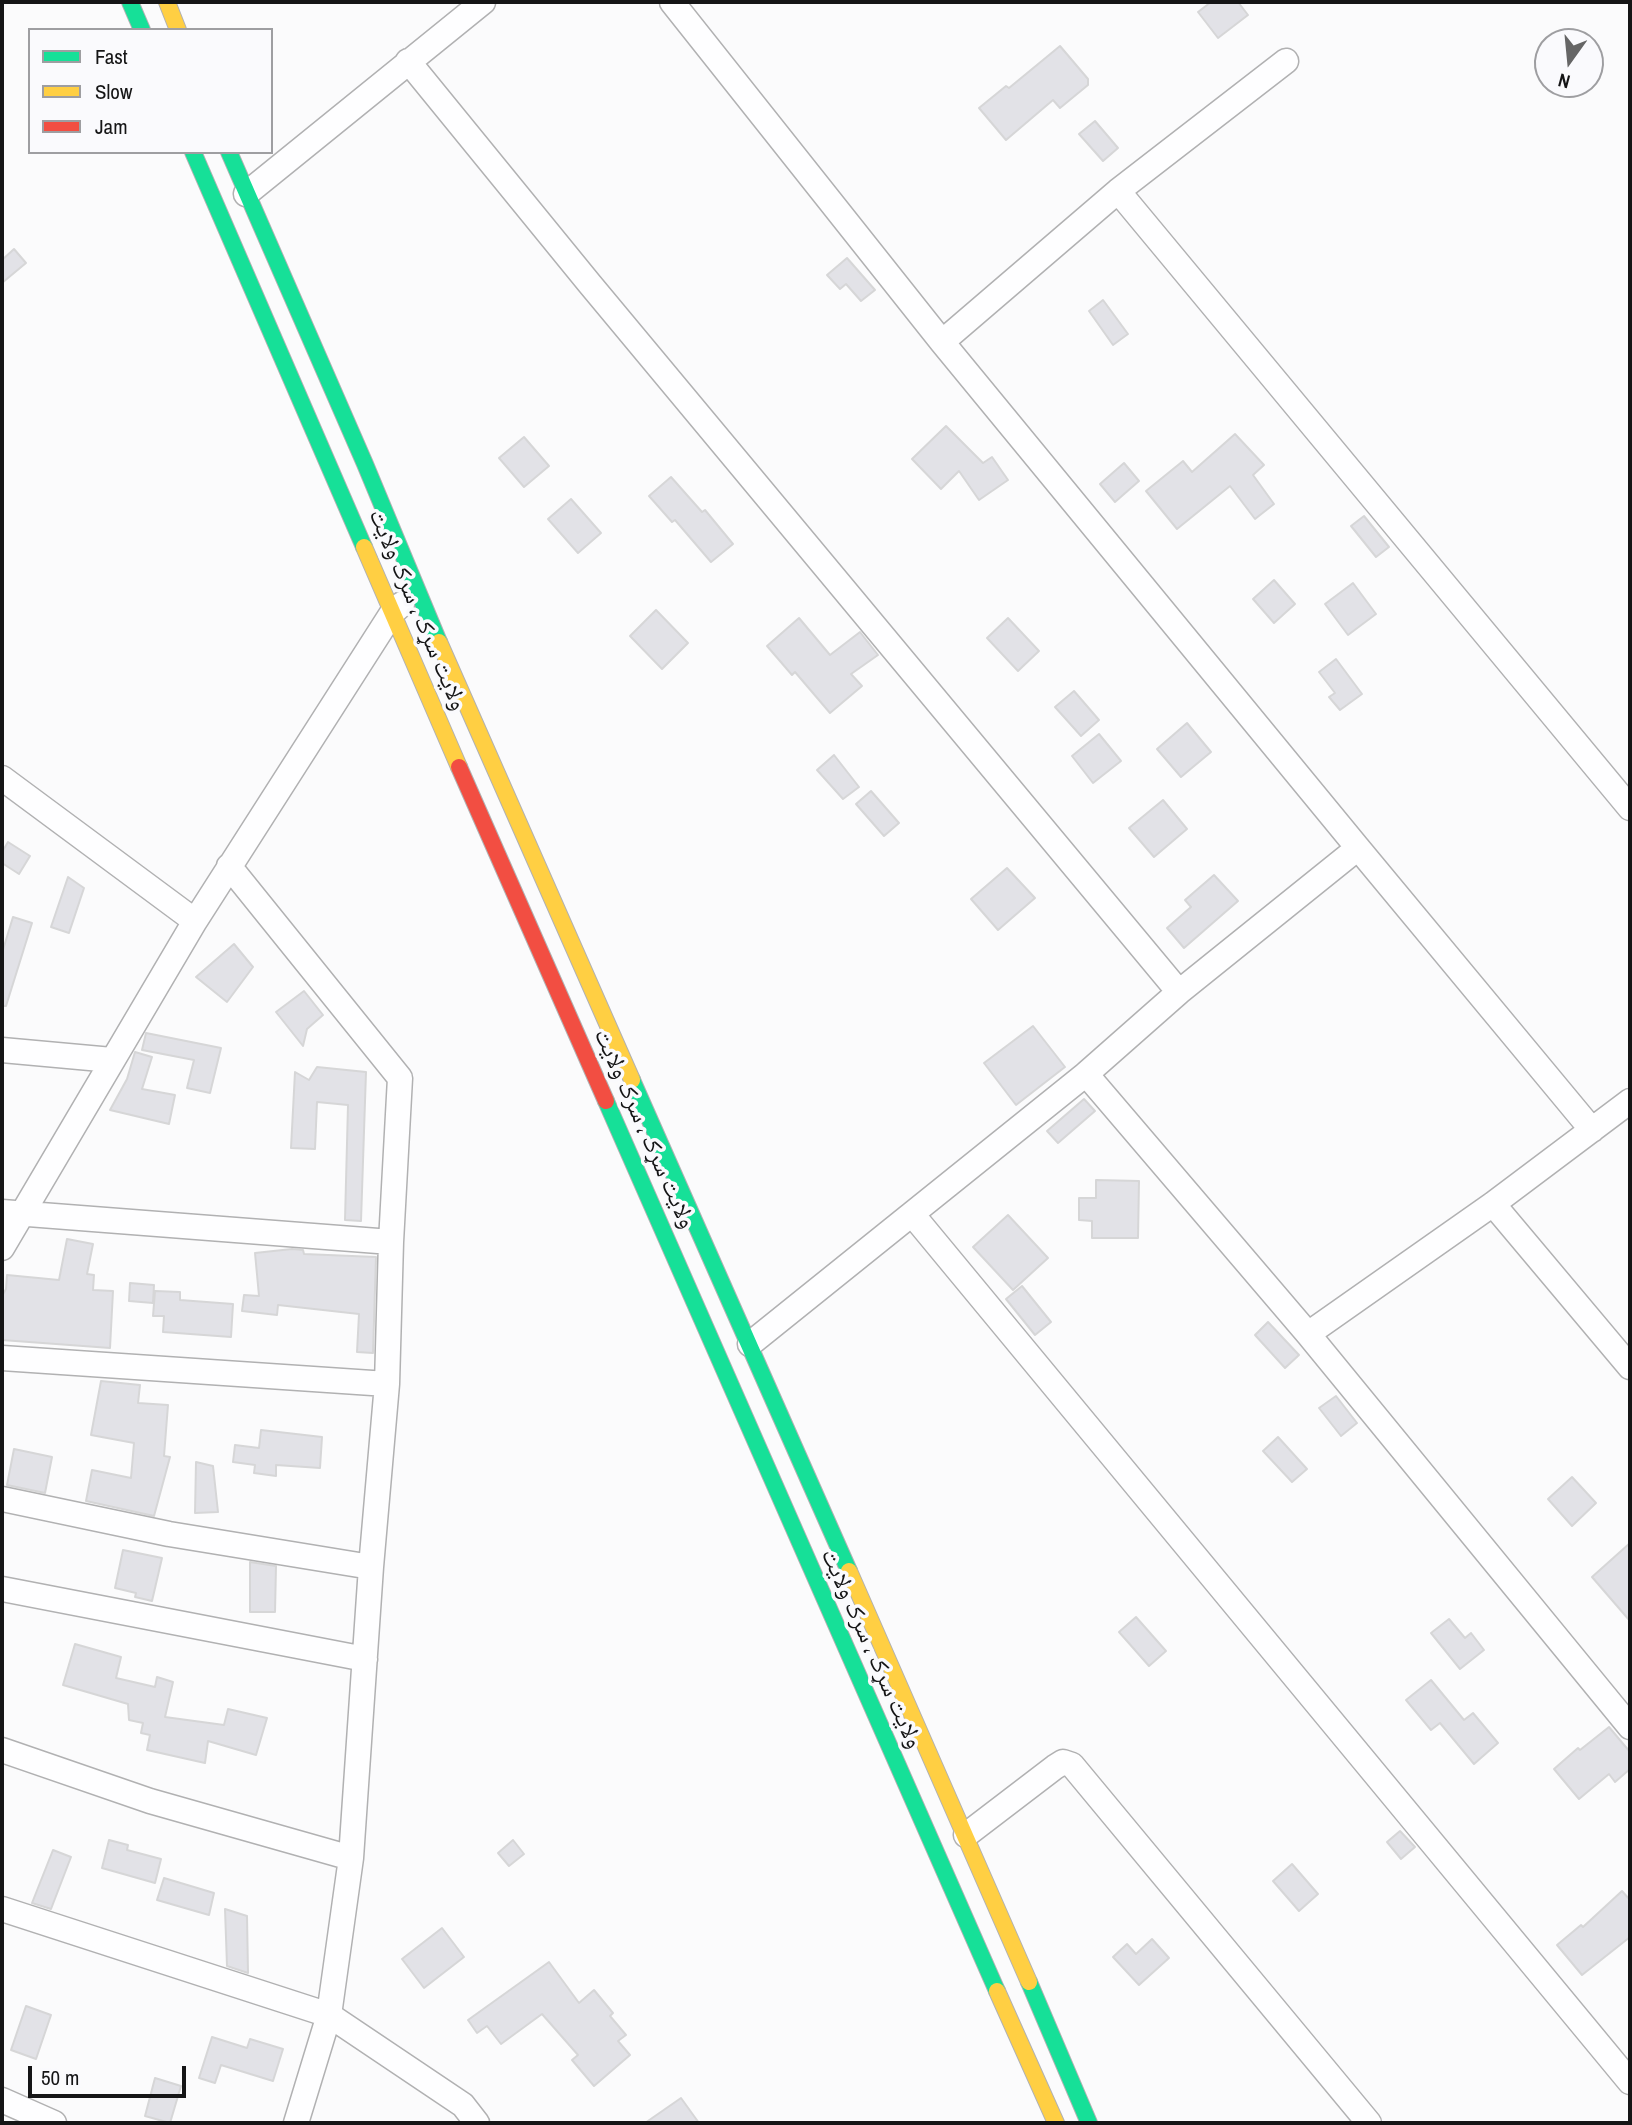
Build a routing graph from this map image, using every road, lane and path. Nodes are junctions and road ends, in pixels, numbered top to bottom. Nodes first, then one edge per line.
1 (130, 2) edge
2 (167, 2) edge
3 (484, 2) edge
4 (672, 2) edge
5 (141, 28) edge
6 (177, 28) edge
7 (408, 61) junction
8 (1286, 61) dead end
9 (194, 154) edge
10 (230, 154) edge
11 (1118, 191) junction
12 (246, 194) junction
13 (942, 342) junction
14 (416, 590) junction
15 (393, 613) junction
16 (2, 780) edge
17 (1630, 808) edge
18 (1358, 848) junction
19 (229, 866) junction
20 (195, 921) junction
21 (1179, 992) junction
22 (2, 1050) edge
23 (112, 1060) junction
24 (1086, 1074) junction
25 (1630, 1101) edge
26 (1592, 1130) junction
27 (1493, 1204) junction
28 (11, 1213) edge
29 (912, 1214) junction
30 (391, 1242) junction
31 (2, 1248) edge
32 (1308, 1334) junction
33 (750, 1344) junction
34 (2, 1358) edge
35 (1630, 1367) edge
36 (387, 1384) junction
37 (2, 1499) edge
38 (371, 1567) junction
39 (2, 1590) edge
40 (365, 1659) junction
41 (1630, 1727) edge
42 (2, 1749) edge
43 (966, 1835) junction
44 (351, 1858) junction
45 (2, 1909) edge
46 (329, 2015) junction
47 (1630, 2082) edge
48 (2, 2100) edge
49 (54, 2123) edge
50 (296, 2123) edge
51 (477, 2123) edge
52 (1056, 2123) edge
53 (1089, 2123) edge
54 (1369, 2123) edge

1 - 5 main road
2 - 6 main road
3 - 7 street
4 - 13 street
7 - 12 street
7 - 21 street
8 - 11 street
9 - 15 main road, ولایت سړک ، سرک ولایت
10 - 12 main road, ولایت سړک ، سرک ولایت
11 - 13 street
11 - 17 street
12 - 14 main road, ولایت سړک ، سرک ولایت
13 - 18 street
14 - 15 street
14 - 33 main road, ولایت سړک ، سرک ولایت
15 - 19 street
15 - 52 main road, ولایت سړک ، سرک ولایت
16 - 20 street
18 - 21 street
18 - 26 street
19 - 20 street
19 - 30 street
20 - 23 street
21 - 24 street
22 - 23 street
23 - 28 street
24 - 29 street
24 - 32 street
25 - 26 street
26 - 27 street
27 - 32 street
27 - 35 street
28 - 30 street
28 - 31 street
29 - 33 street
29 - 47 street
30 - 36 street
32 - 41 street
33 - 43 main road, ولایت سړک ، سرک ولایت
34 - 36 street
36 - 38 street
37 - 38 street
38 - 40 street
39 - 40 street
40 - 44 street
42 - 44 street
43 - 53 main road, ولایت سړک ، سرک ولایت
43 - 54 street
44 - 46 street
45 - 46 street
46 - 50 street
46 - 51 street
48 - 49 street

